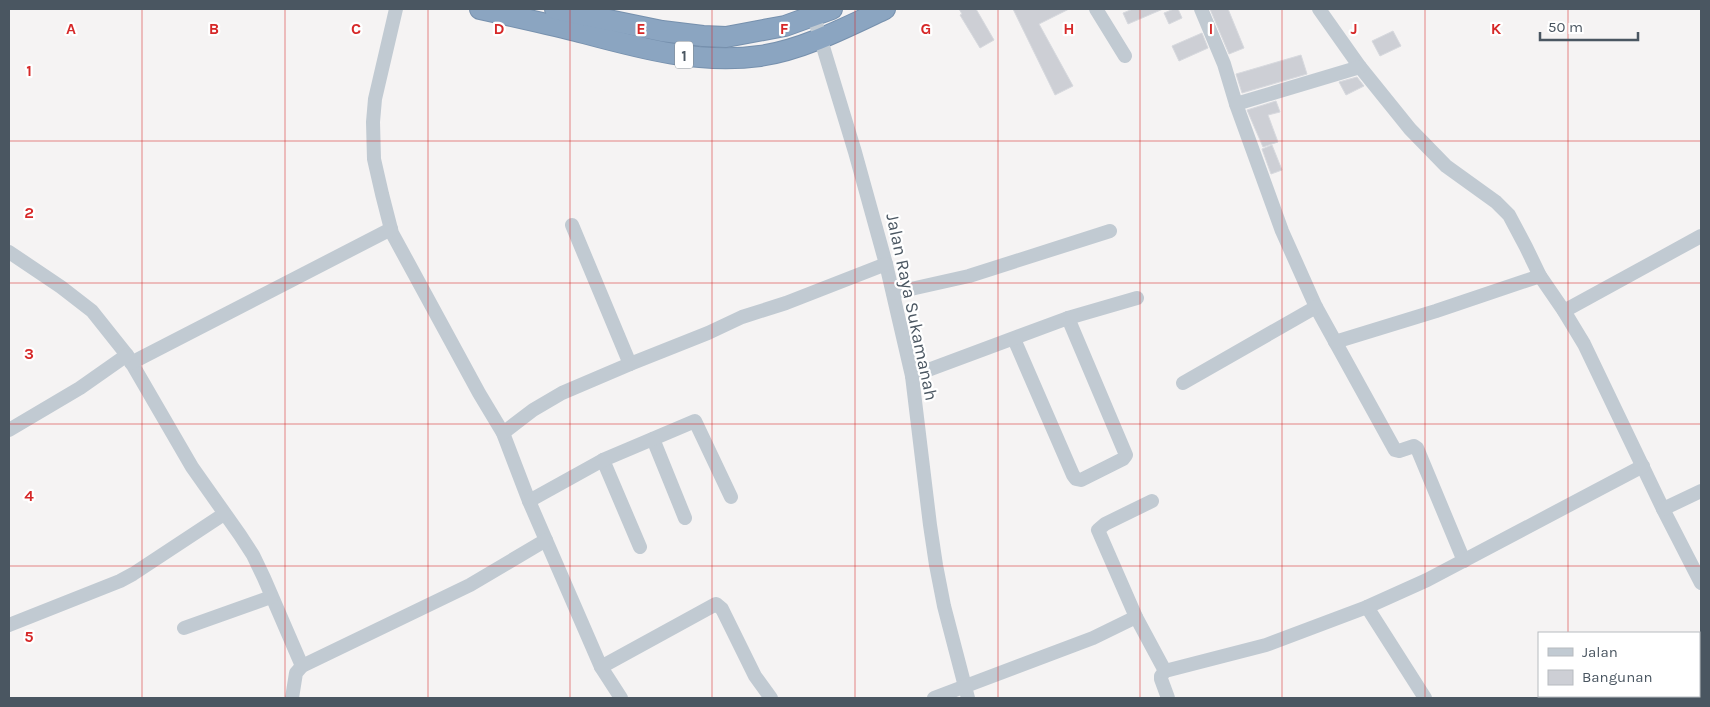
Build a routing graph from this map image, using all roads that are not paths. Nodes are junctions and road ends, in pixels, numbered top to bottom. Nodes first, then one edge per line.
1 (396, 9) edge
2 (480, 9) edge
3 (555, 9) edge
4 (885, 9) edge
5 (1096, 9) edge
6 (1201, 9) edge
7 (1319, 9) edge
8 (823, 13) edge
9 (615, 15) edge
10 (821, 38) junction
11 (1125, 56) dead end
12 (1360, 67) junction
13 (1236, 104) junction
14 (572, 225) dead end
15 (391, 229) junction
16 (1110, 231) dead end
17 (1701, 236) edge
18 (9, 252) edge
19 (886, 264) junction
20 (1540, 276) junction
21 (893, 293) junction
22 (1137, 298) dead end
23 (1316, 307) junction
24 (1564, 310) junction
25 (1068, 318) junction
26 (1014, 338) junction
27 (1335, 342) junction
28 (129, 359) junction
29 (630, 364) junction
30 (912, 376) junction
31 (1183, 382) dead end
32 (9, 430) edge
33 (503, 433) junction
34 (653, 439) junction
35 (603, 460) junction
36 (1643, 466) junction
37 (1701, 491) edge
38 (731, 497) dead end
39 (529, 500) junction
40 (1152, 501) dead end
41 (1663, 509) junction
42 (224, 514) junction
43 (685, 518) dead end
44 (546, 540) junction
45 (640, 547) dead end
46 (1464, 561) junction
47 (1701, 581) edge
48 (271, 597) junction
49 (1367, 607) junction
50 (1136, 617) junction
51 (9, 625) edge
52 (184, 628) dead end
53 (302, 666) junction
54 (602, 667) junction
55 (1165, 671) junction
56 (966, 692) edge
57 (292, 698) edge
58 (621, 698) edge
59 (771, 698) edge
60 (934, 698) edge
61 (1168, 698) edge
62 (1425, 698) edge

1 - 15 street
2 - 10 highway, 1
3 - 9 highway, 1
4 - 10 highway, 1
5 - 11 street
6 - 13 street
7 - 12 street
8 - 9 highway, 1
8 - 10 street, Jalan Raya Sukamanah
10 - 19 street, Jalan Raya Sukamanah
12 - 13 street
12 - 20 street
13 - 23 street
14 - 29 street
15 - 28 street
15 - 33 street
16 - 21 street
17 - 24 street
18 - 28 street
19 - 21 street, Jalan Raya Sukamanah
19 - 29 street
20 - 24 street
20 - 27 street
21 - 30 street, Jalan Raya Sukamanah
22 - 25 street
23 - 27 street
23 - 31 street
24 - 36 street
25 - 26 street
25 - 26 street
26 - 30 street
27 - 46 street
28 - 32 street
28 - 42 street
29 - 33 street
30 - 56 street, Jalan Raya Sukamanah
33 - 39 street
34 - 35 street
34 - 38 street
34 - 43 street
35 - 39 street
35 - 45 street
36 - 41 street
36 - 46 street
37 - 41 street
39 - 44 street
40 - 50 street
41 - 47 street
42 - 48 street
42 - 51 street
44 - 53 street
44 - 54 street
46 - 49 street
48 - 52 street
48 - 53 street
49 - 55 street
49 - 62 street
50 - 55 street
50 - 56 street
53 - 57 street
54 - 58 street
54 - 59 street
55 - 61 street
56 - 60 street

